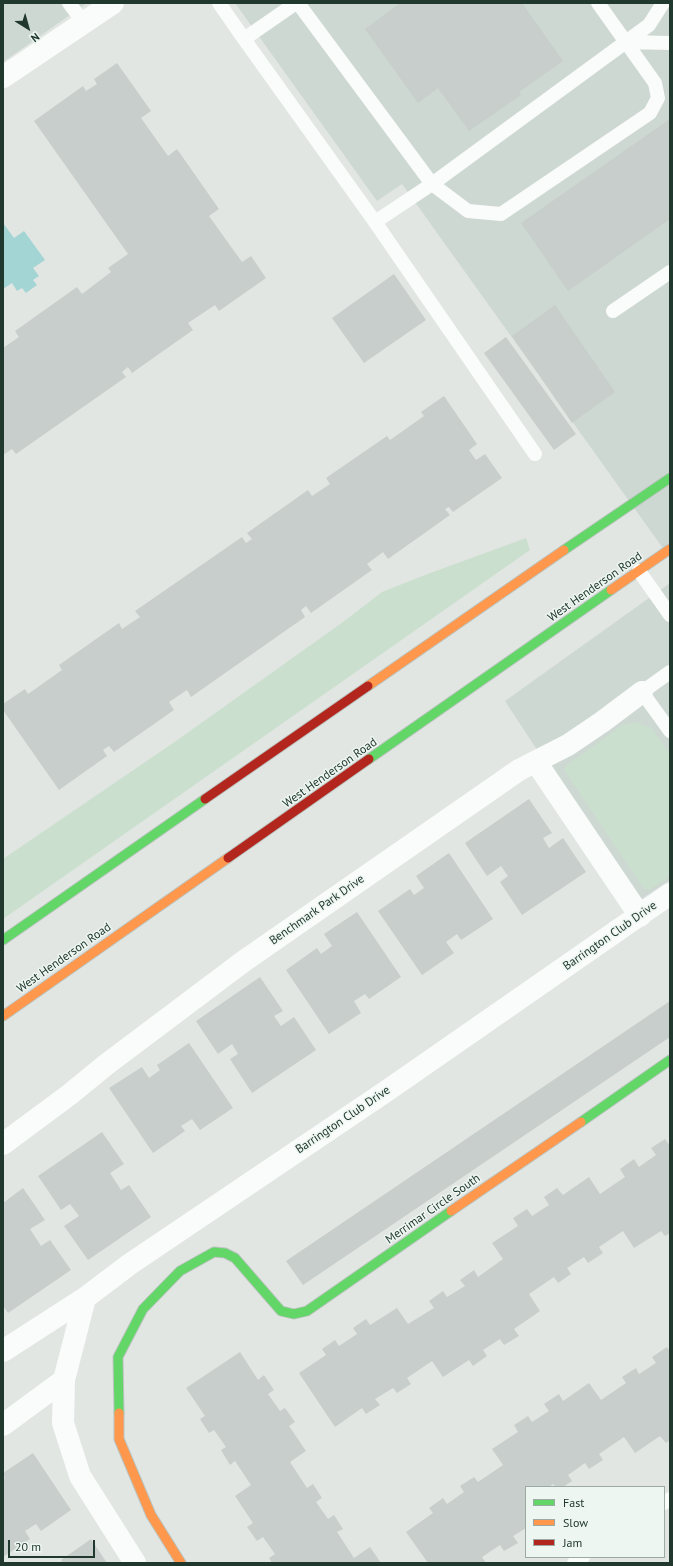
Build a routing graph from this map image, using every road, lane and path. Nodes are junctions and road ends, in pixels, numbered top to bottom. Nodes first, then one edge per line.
1 (69, 3) edge
2 (113, 3) edge
3 (219, 3) edge
4 (297, 3) edge
5 (598, 3) edge
6 (663, 3) edge
7 (84, 23) junction
8 (244, 39) junction
9 (625, 42) junction
10 (670, 43) edge
11 (3, 77) edge
12 (432, 184) junction
13 (375, 222) junction
14 (670, 272) edge
15 (613, 311) dead end
16 (535, 454) dead end
17 (670, 478) edge
18 (670, 549) edge
19 (639, 571) junction
20 (670, 615) edge
21 (670, 672) edge
22 (642, 692) junction
23 (670, 731) edge
24 (536, 762) junction
25 (670, 894) edge
26 (640, 916) junction
27 (3, 940) edge
28 (3, 1016) edge
29 (670, 1060) edge
30 (3, 1144) edge
31 (85, 1298) junction
32 (3, 1351) edge
33 (64, 1380) junction
34 (3, 1425) edge
35 (135, 1563) edge
36 (181, 1563) edge

1 - 7 lane
2 - 7 street
3 - 8 lane
4 - 8 lane
4 - 12 lane
5 - 9 lane
6 - 9 lane
7 - 11 street
8 - 13 lane
9 - 10 lane
9 - 12 lane
9 - 12 lane
12 - 13 lane
13 - 16 lane
14 - 15 lane
17 - 27 main road
18 - 19 main road, West Henderson Road
19 - 20 lane
19 - 28 main road, West Henderson Road
21 - 22 lane
22 - 23 lane
22 - 24 street, Benchmark Park Drive
24 - 26 street
24 - 30 street, Benchmark Park Drive
25 - 26 street, Barrington Club Drive
26 - 31 street, Barrington Club Drive
29 - 36 main road, Merrimar Circle South
31 - 32 street
31 - 33 street
33 - 34 street
33 - 35 street

